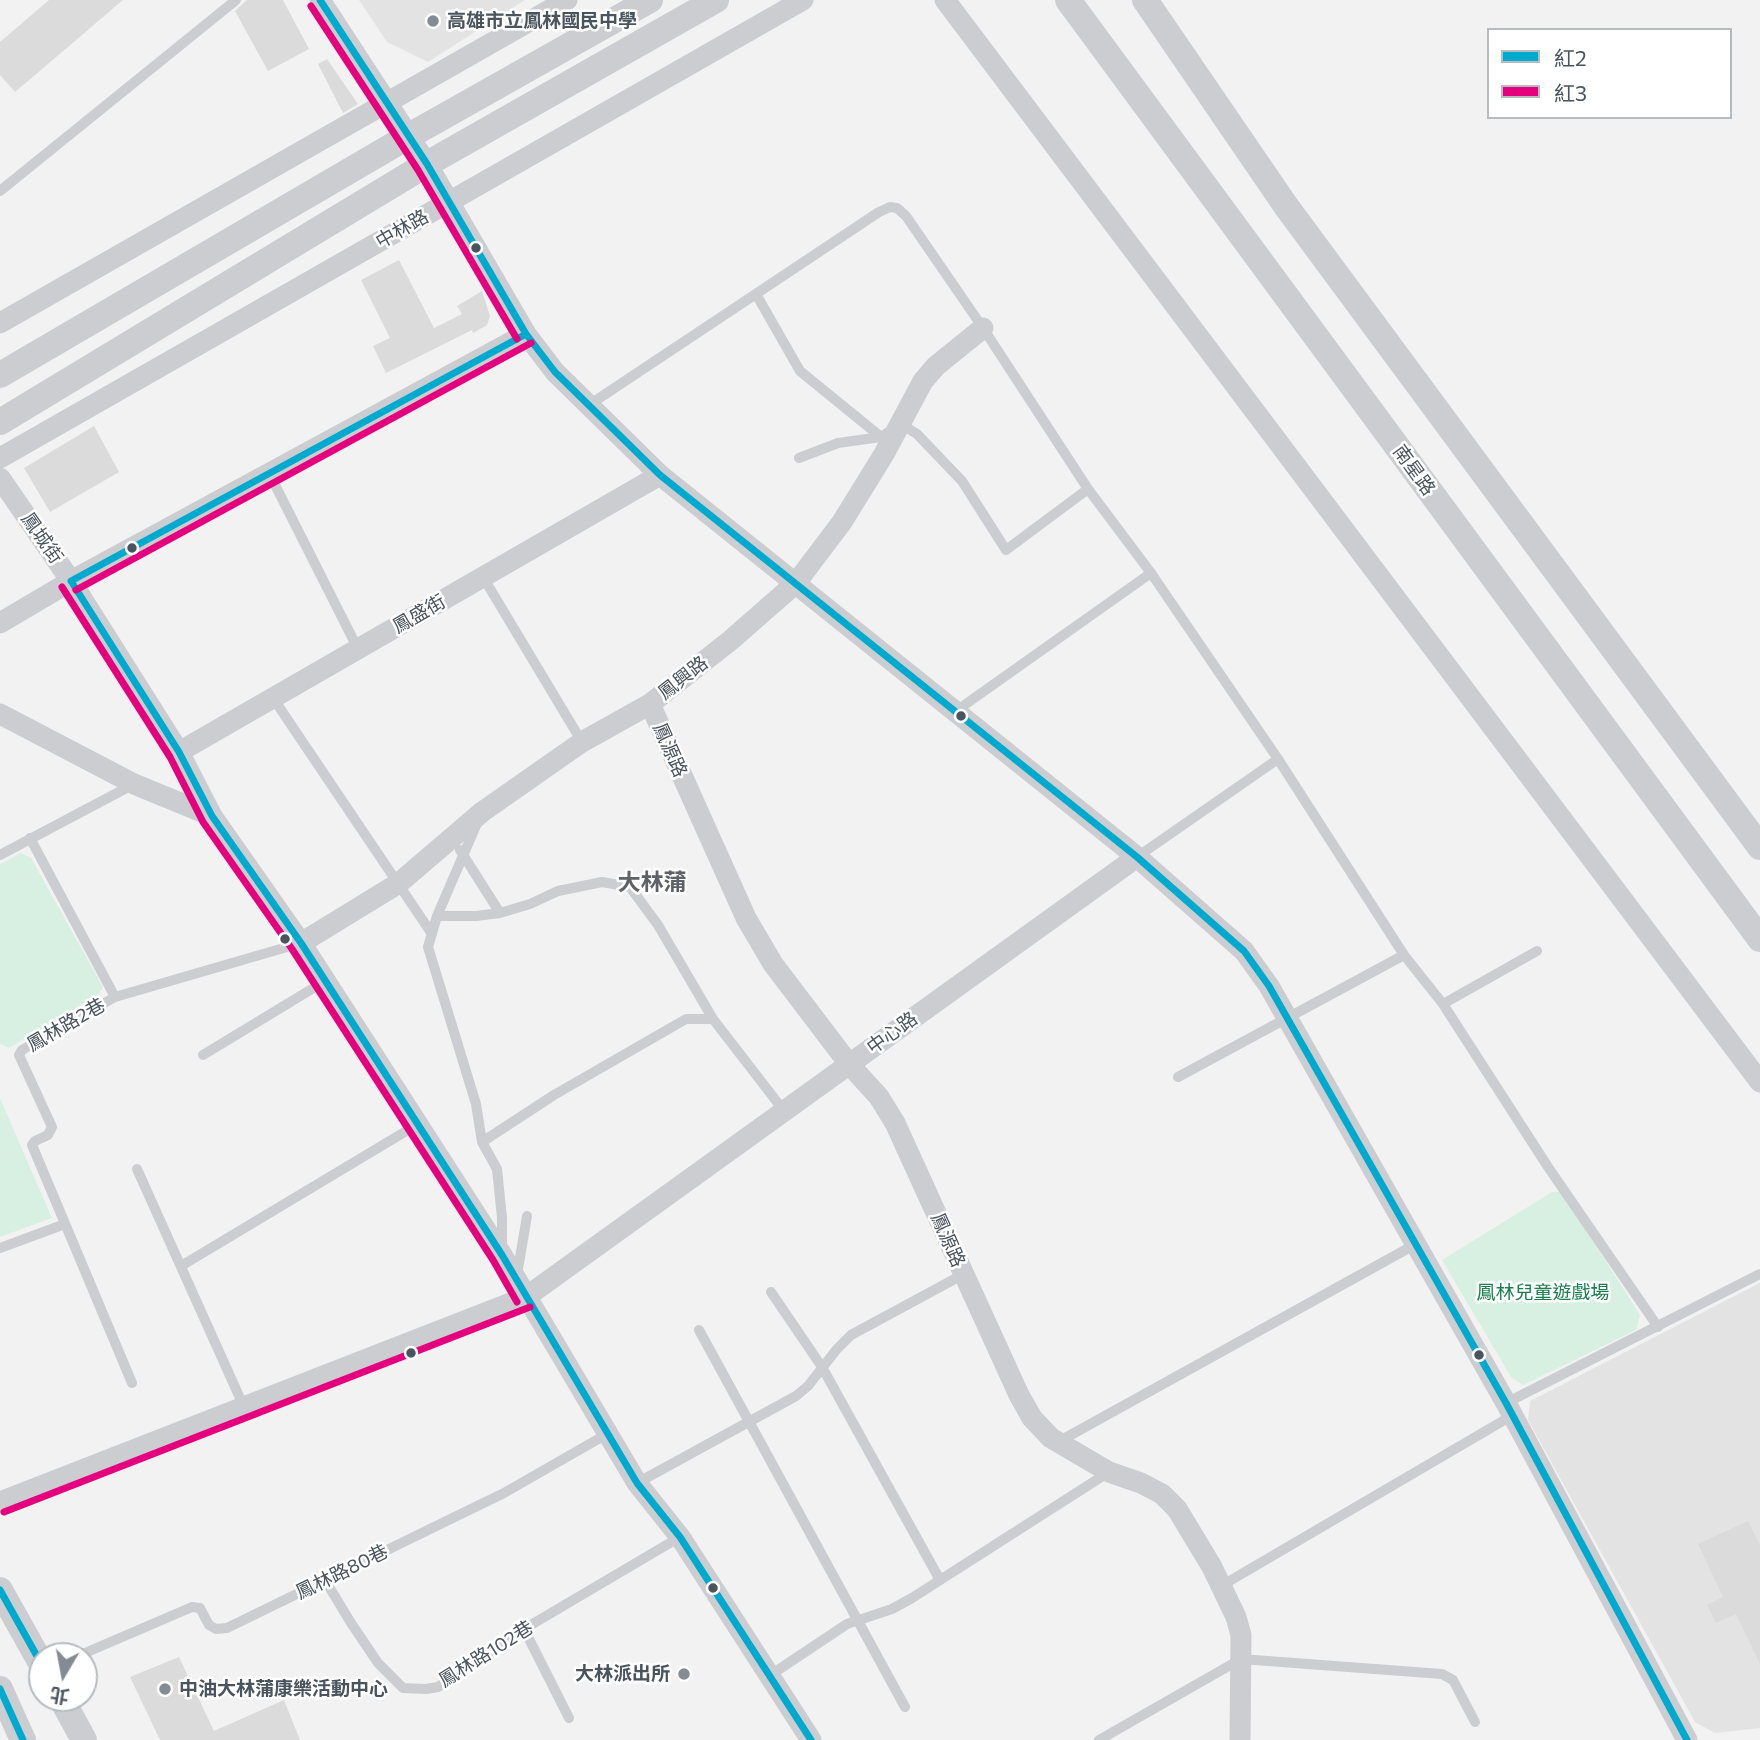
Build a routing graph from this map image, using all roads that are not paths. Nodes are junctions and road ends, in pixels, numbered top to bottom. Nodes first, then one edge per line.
1 (236, 0) edge
2 (320, 0) edge
3 (567, 0) edge
4 (650, 0) edge
5 (716, 0) edge
6 (803, 0) edge
7 (945, 0) edge
8 (1068, 0) edge
9 (1145, 0) edge
10 (389, 103) junction
11 (409, 136) junction
12 (427, 164) junction
13 (0, 191) edge
14 (449, 202) junction
15 (756, 294) junction
16 (0, 323) edge
17 (983, 328) junction
18 (526, 334) junction
19 (0, 375) edge
20 (589, 405) junction
21 (0, 422) edge
22 (901, 424) junction
23 (881, 438) junction
24 (0, 458) edge
25 (799, 458) dead end
26 (269, 474) junction
27 (660, 475) junction
28 (0, 478) edge
29 (1088, 489) junction
30 (1151, 573) junction
31 (483, 577) junction
32 (72, 581) junction
33 (796, 583) junction
34 (0, 622) edge
35 (358, 649) junction
36 (274, 698) junction
37 (650, 704) junction
38 (956, 711) junction
39 (0, 714) edge
40 (582, 742) junction
41 (179, 752) junction
42 (1278, 759) junction
43 (134, 784) junction
44 (212, 816) junction
45 (30, 838) junction
46 (458, 846) junction
47 (1760, 847) edge
48 (0, 855) edge
49 (1137, 857) junction
50 (399, 883) junction
51 (500, 913) junction
52 (437, 916) junction
53 (432, 934) junction
54 (1760, 940) edge
55 (301, 943) junction
56 (1537, 951) dead end
57 (1404, 956) junction
58 (326, 981) junction
59 (116, 998) junction
60 (1443, 1004) junction
61 (713, 1019) junction
62 (1288, 1019) junction
63 (202, 1055) dead end
64 (849, 1064) junction
65 (1178, 1077) dead end
66 (1760, 1082) edge
67 (784, 1111) junction
68 (418, 1124) junction
69 (482, 1142) junction
70 (137, 1168) dead end
71 (527, 1216) dead end
72 (65, 1224) junction
73 (1416, 1244) junction
74 (0, 1248) edge
75 (502, 1255) junction
76 (181, 1266) junction
77 (964, 1274) junction
78 (1760, 1274) edge
79 (521, 1288) junction
80 (771, 1292) dead end
81 (1658, 1327) junction
82 (699, 1330) dead end
83 (822, 1367) junction
84 (132, 1383) dead end
85 (244, 1407) junction
86 (1509, 1409) junction
87 (749, 1421) junction
88 (607, 1434) junction
89 (1058, 1441) junction
90 (1109, 1472) junction
91 (637, 1482) junction
92 (0, 1502) edge
93 (680, 1537) junction
94 (326, 1580) junction
95 (940, 1580) junction
96 (1221, 1586) junction
97 (0, 1590) edge
98 (858, 1620) junction
99 (524, 1629) junction
100 (29, 1642) edge
101 (98, 1647) edge
102 (1241, 1659) junction
103 (769, 1675) junction
104 (0, 1689) edge
105 (905, 1707) dead end
106 (69, 1712) edge
107 (569, 1718) dead end
108 (1475, 1722) dead end
109 (23, 1740) edge
110 (84, 1740) edge
111 (811, 1740) edge
112 (1099, 1740) edge
113 (1240, 1740) edge
114 (1687, 1740) edge

1 - 13 lane
2 - 10 street
3 - 10 street
4 - 11 street
5 - 12 street
6 - 14 street, 中林路
7 - 66 street
8 - 54 street, 南星路
9 - 47 street
10 - 11 street
10 - 16 street
11 - 12 street
11 - 19 street
12 - 14 street
12 - 21 street
14 - 18 street
14 - 24 street, 中林路
15 - 17 lane
15 - 20 lane
15 - 23 lane
17 - 22 street, 鳳興路
17 - 29 lane
18 - 20 street
18 - 26 street
20 - 27 street
22 - 23 lane
22 - 29 lane
22 - 33 street, 鳳興路
23 - 25 lane
26 - 32 street
26 - 35 lane
27 - 31 street, 鳳盛街
27 - 33 street
28 - 32 street, 鳳城街
29 - 30 lane
30 - 38 lane
30 - 42 lane
31 - 35 street, 鳳盛街
31 - 40 lane
32 - 34 street
32 - 41 street, 鳳城街
33 - 37 street, 鳳興路
33 - 38 street
35 - 36 street, 鳳盛街
36 - 41 street, 鳳盛街
36 - 50 lane
37 - 40 street, 鳳興路
37 - 64 street, 鳳源路
38 - 49 street
39 - 43 street
40 - 46 street, 鳳興路
41 - 44 street, 鳳城街
42 - 49 lane
42 - 57 lane
43 - 44 street
43 - 45 lane
44 - 55 street, 鳳城街
45 - 48 lane
45 - 59 lane
46 - 50 street, 鳳興路
46 - 51 lane
46 - 52 lane
49 - 62 street
49 - 64 street, 中心路
50 - 53 lane
50 - 55 street, 鳳興路
51 - 52 lane
51 - 61 lane
52 - 53 lane
53 - 69 lane
55 - 58 street, 鳳城街
55 - 59 lane, 鳳林路2巷
56 - 60 lane
57 - 60 lane
57 - 62 lane
58 - 63 lane
58 - 68 street, 鳳城街
59 - 72 lane, 鳳林路2巷
60 - 81 lane
61 - 67 lane
61 - 69 lane
62 - 65 lane
62 - 73 street
64 - 67 street, 中心路
64 - 77 street, 鳳源路
67 - 79 street, 中心路
68 - 75 street, 鳳城街
68 - 76 lane
69 - 75 lane
70 - 76 lane
71 - 79 lane
72 - 74 lane
72 - 84 lane, 鳳林路2巷
73 - 86 street
73 - 89 lane
75 - 79 street, 鳳城街
76 - 85 lane
77 - 83 lane
77 - 89 street, 鳳源路
78 - 81 lane
79 - 85 street, 中心路
79 - 88 street, 鳳城街
80 - 83 lane
81 - 86 lane
82 - 87 lane
83 - 87 lane
83 - 95 lane
85 - 92 street, 中心路
86 - 96 lane
86 - 114 street
87 - 91 lane
87 - 98 lane
88 - 91 street, 鳳城街
88 - 94 lane, 鳳林路80巷
89 - 90 street, 鳳源路
90 - 95 lane
90 - 96 street, 鳳源路
91 - 93 street, 鳳城街
93 - 99 lane, 鳳林路102巷
93 - 103 street, 鳳城街
94 - 99 lane, 鳳林路102巷
94 - 101 lane, 鳳林路80巷
95 - 98 lane
96 - 102 street, 鳳源路
97 - 100 street
98 - 103 lane
98 - 105 lane
99 - 107 lane
102 - 108 lane
102 - 112 lane
102 - 113 street, 鳳源路
103 - 111 street, 鳳城街
104 - 109 street
106 - 110 street

